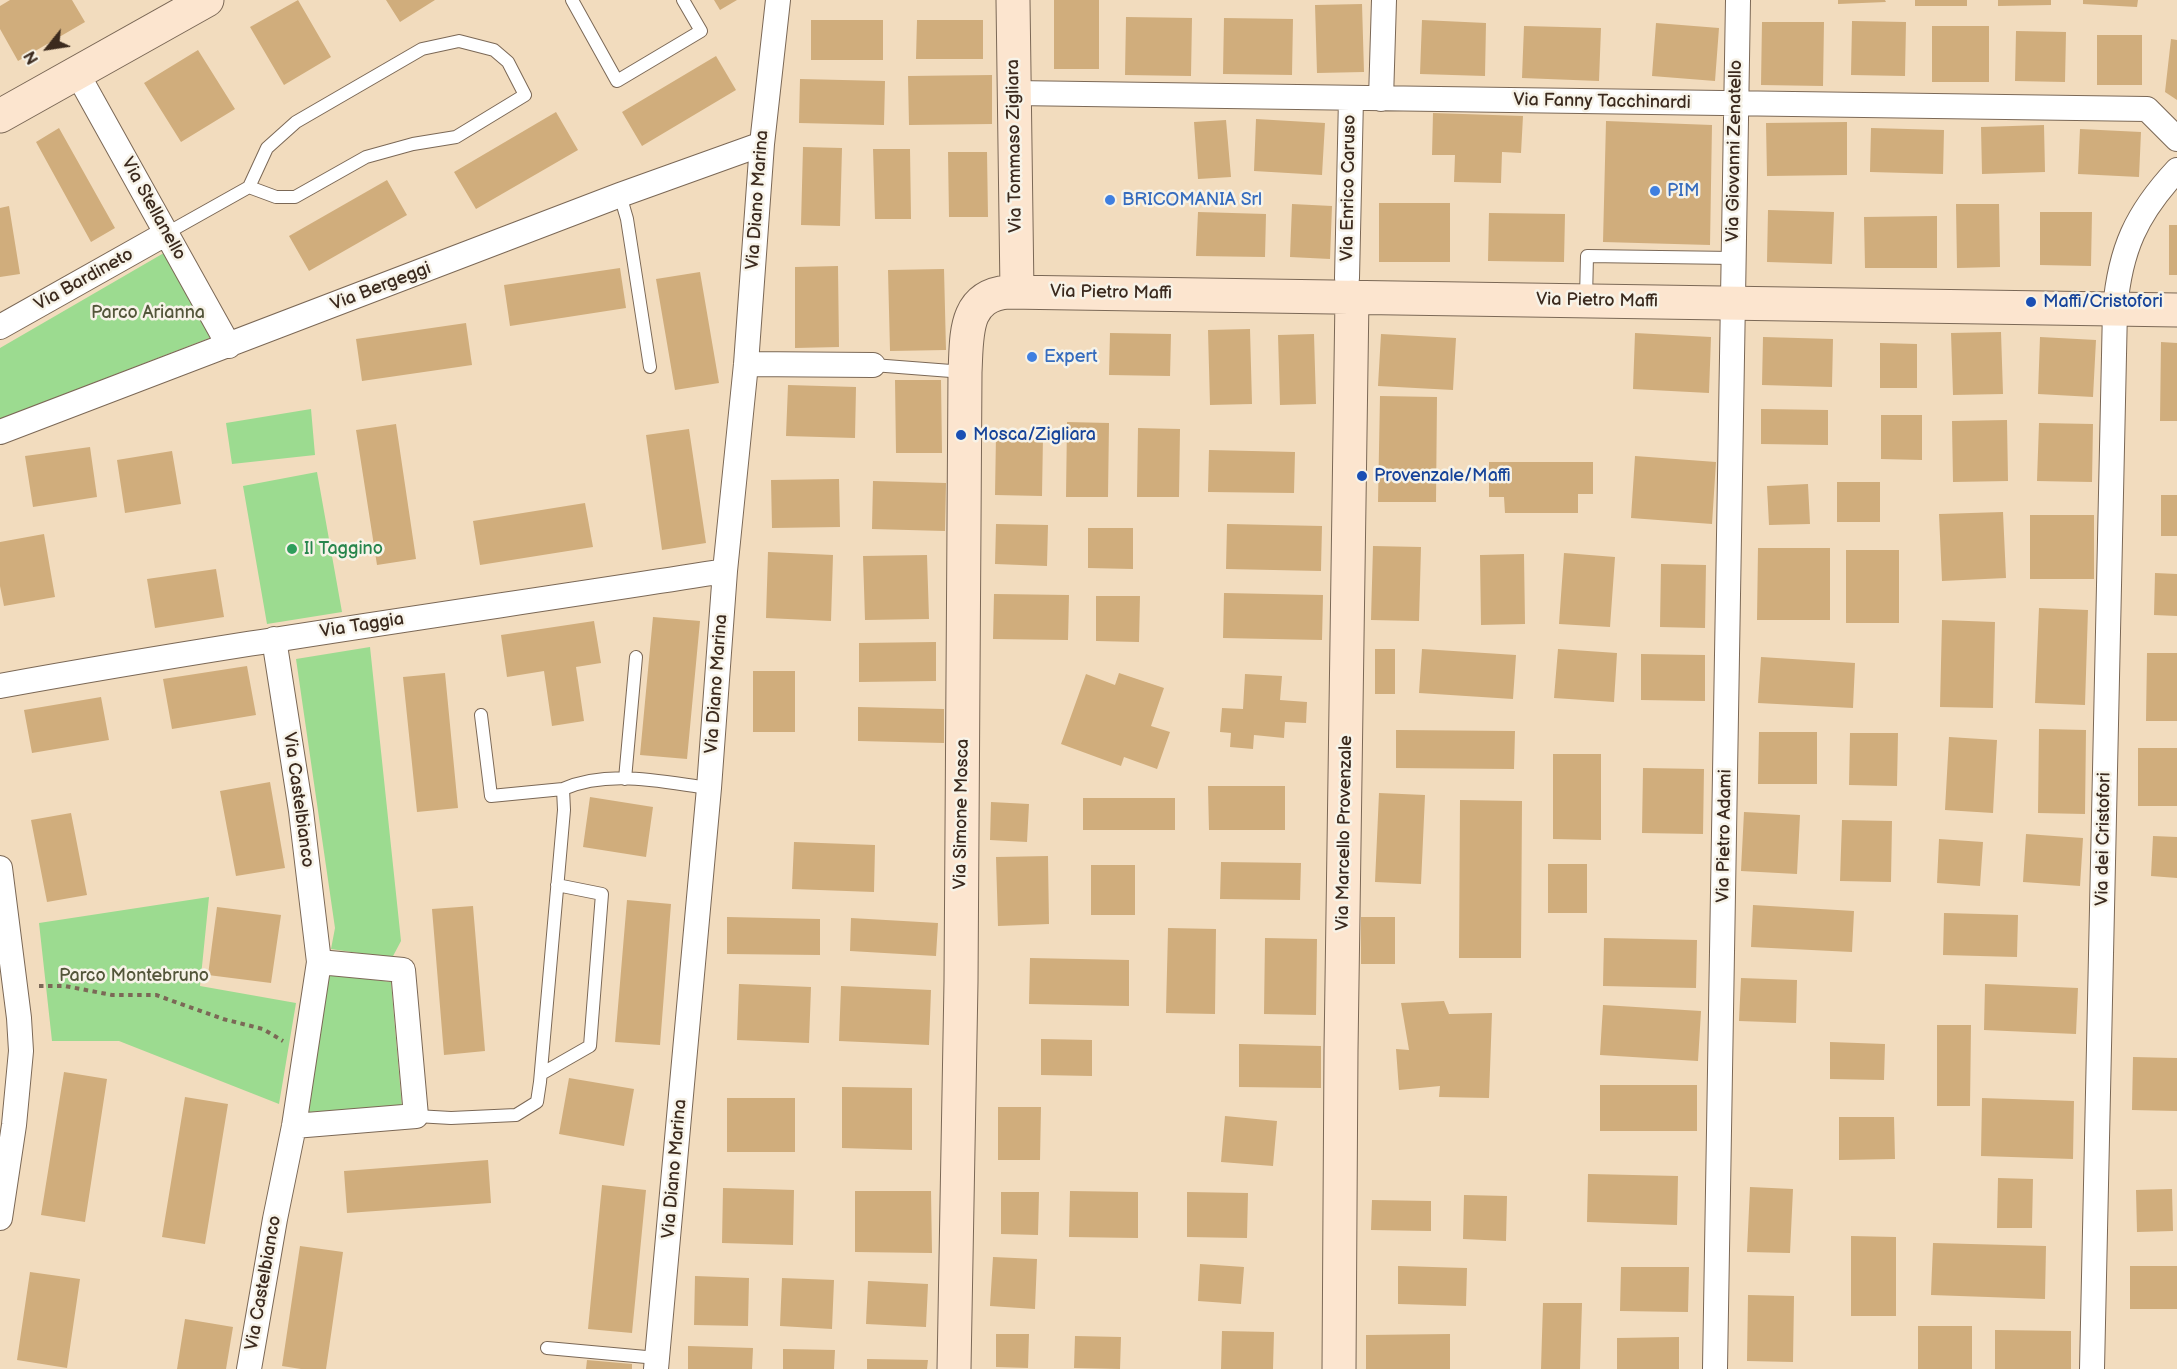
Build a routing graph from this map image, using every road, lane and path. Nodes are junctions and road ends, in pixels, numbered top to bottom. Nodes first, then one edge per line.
1 (572, 0) edge
2 (683, 0) edge
3 (778, 0) edge
4 (1013, 0) edge
5 (1384, 0) edge
6 (1738, 0) edge
7 (193, 3) edge
8 (77, 73) junction
9 (1014, 93) junction
10 (1351, 98) junction
11 (1381, 99) junction
12 (1735, 104) junction
13 (0, 116) edge
14 (2177, 138) edge
15 (762, 144) junction
16 (2177, 170) edge
17 (249, 186) junction
18 (620, 195) junction
19 (167, 233) junction
20 (1732, 258) junction
21 (1350, 287) junction
22 (1017, 292) junction
23 (1586, 301) junction
24 (1733, 303) junction
25 (2115, 309) junction
26 (2177, 310) edge
27 (0, 327) edge
28 (229, 346) junction
29 (746, 364) junction
30 (873, 366) joint
31 (650, 367) dead end
32 (965, 372) junction
33 (0, 432) edge
34 (725, 572) junction
35 (274, 639) junction
36 (636, 657) dead end
37 (0, 686) edge
38 (481, 716) dead end
39 (625, 778) junction
40 (709, 788) junction
41 (564, 789) junction
42 (0, 868) edge
43 (557, 885) junction
44 (319, 962) junction
45 (15, 987) junction
46 (306, 1050) junction
47 (541, 1074) junction
48 (416, 1116) junction
49 (7, 1124) edge
50 (294, 1126) junction
51 (0, 1218) edge
52 (547, 1348) dead end
53 (657, 1363) edge
54 (249, 1369) edge
55 (954, 1369) edge
56 (1340, 1369) edge
57 (1715, 1369) edge
58 (2092, 1369) edge

1 - 2 lane
3 - 15 street, Via Diano Marina
4 - 9 street, Via Tommaso Zigliara
5 - 11 street
6 - 12 street, Via Giovanni Zenatello
7 - 8 street
8 - 13 street
8 - 19 street, Via Stellanello
9 - 10 street, Via Fanny Tacchinardi
9 - 22 street, Via Tommaso Zigliara
10 - 11 street, Via Fanny Tacchinardi
10 - 21 street, Via Enrico Caruso
11 - 12 street, Via Fanny Tacchinardi
12 - 14 street, Via Fanny Tacchinardi
12 - 20 street, Via Giovanni Zenatello
15 - 18 street, Via Bergeggi
15 - 29 street, Via Diano Marina
16 - 25 street, Via dei Cristofori
17 - 17 lane
17 - 19 lane
18 - 28 street, Via Bergeggi
18 - 31 lane
19 - 27 street, Via Bardineto
19 - 28 street, Via Stellanello
20 - 23 lane
20 - 24 street, Via Giovanni Zenatello
21 - 22 street, Via Pietro Maffi
21 - 23 street, Via Pietro Maffi
21 - 56 street, Via Marcello Provenzale
22 - 32 street, Via Simone Mosca
23 - 24 street, Via Pietro Maffi
24 - 25 street, Via Pietro Maffi
24 - 57 street, Via Pietro Adami
25 - 26 street, Via Pietro Maffi
25 - 58 street, Via dei Cristofori
28 - 33 street, Via Bergeggi
29 - 30 street
29 - 34 street, Via Diano Marina
30 - 32 lane
32 - 55 street, Via Simone Mosca
34 - 35 street, Via Taggia
34 - 40 street, Via Diano Marina
35 - 37 street, Via Taggia
35 - 44 street, Via Castelbianco
36 - 39 lane
38 - 41 lane
39 - 40 lane
39 - 41 lane
40 - 53 street, Via Diano Marina
41 - 43 lane
42 - 45 street
43 - 47 lane
43 - 47 lane
44 - 46 street, Via Castelbianco
44 - 48 street
45 - 46 path
45 - 49 street
46 - 50 street, Via Castelbianco
47 - 48 lane
48 - 50 street
49 - 51 street
50 - 54 street, Via Castelbianco
52 - 53 lane

